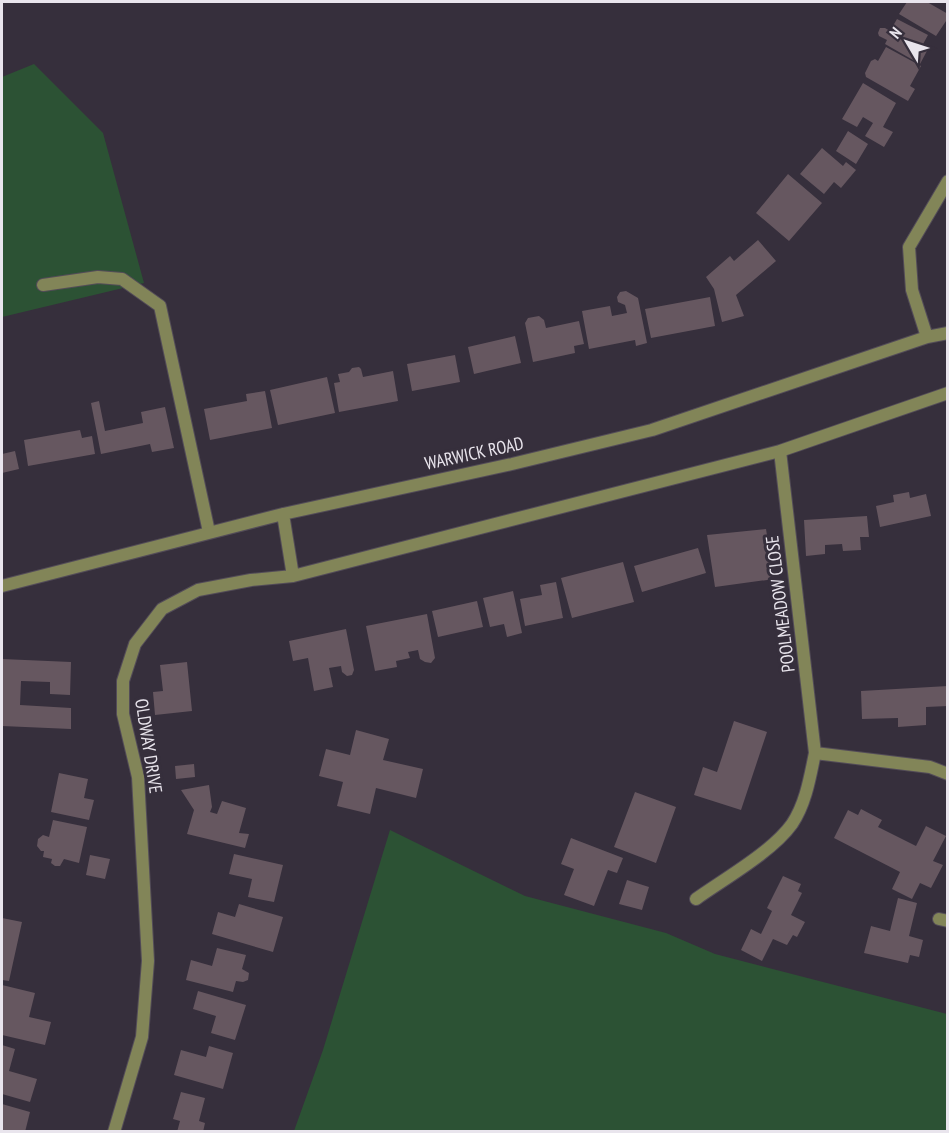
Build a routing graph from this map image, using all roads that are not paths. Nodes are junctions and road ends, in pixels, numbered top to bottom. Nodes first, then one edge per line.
1 (948, 181) edge
2 (43, 285) dead end
3 (948, 333) edge
4 (927, 337) junction
5 (948, 393) edge
6 (780, 451) junction
7 (283, 514) junction
8 (209, 532) junction
9 (293, 576) junction
10 (2, 586) edge
11 (816, 753) junction
12 (948, 774) edge
13 (696, 899) dead end
14 (114, 1131) edge

1 - 4 street
2 - 8 street
3 - 4 street, WARWICK ROAD
4 - 7 street, WARWICK ROAD
5 - 6 street
6 - 9 street
6 - 11 street, POOLMEADOW CLOSE
7 - 8 street, WARWICK ROAD
7 - 9 street
8 - 10 street, WARWICK ROAD
9 - 14 street, OLDWAY DRIVE
11 - 12 street
11 - 13 street, POOLMEADOW CLOSE

